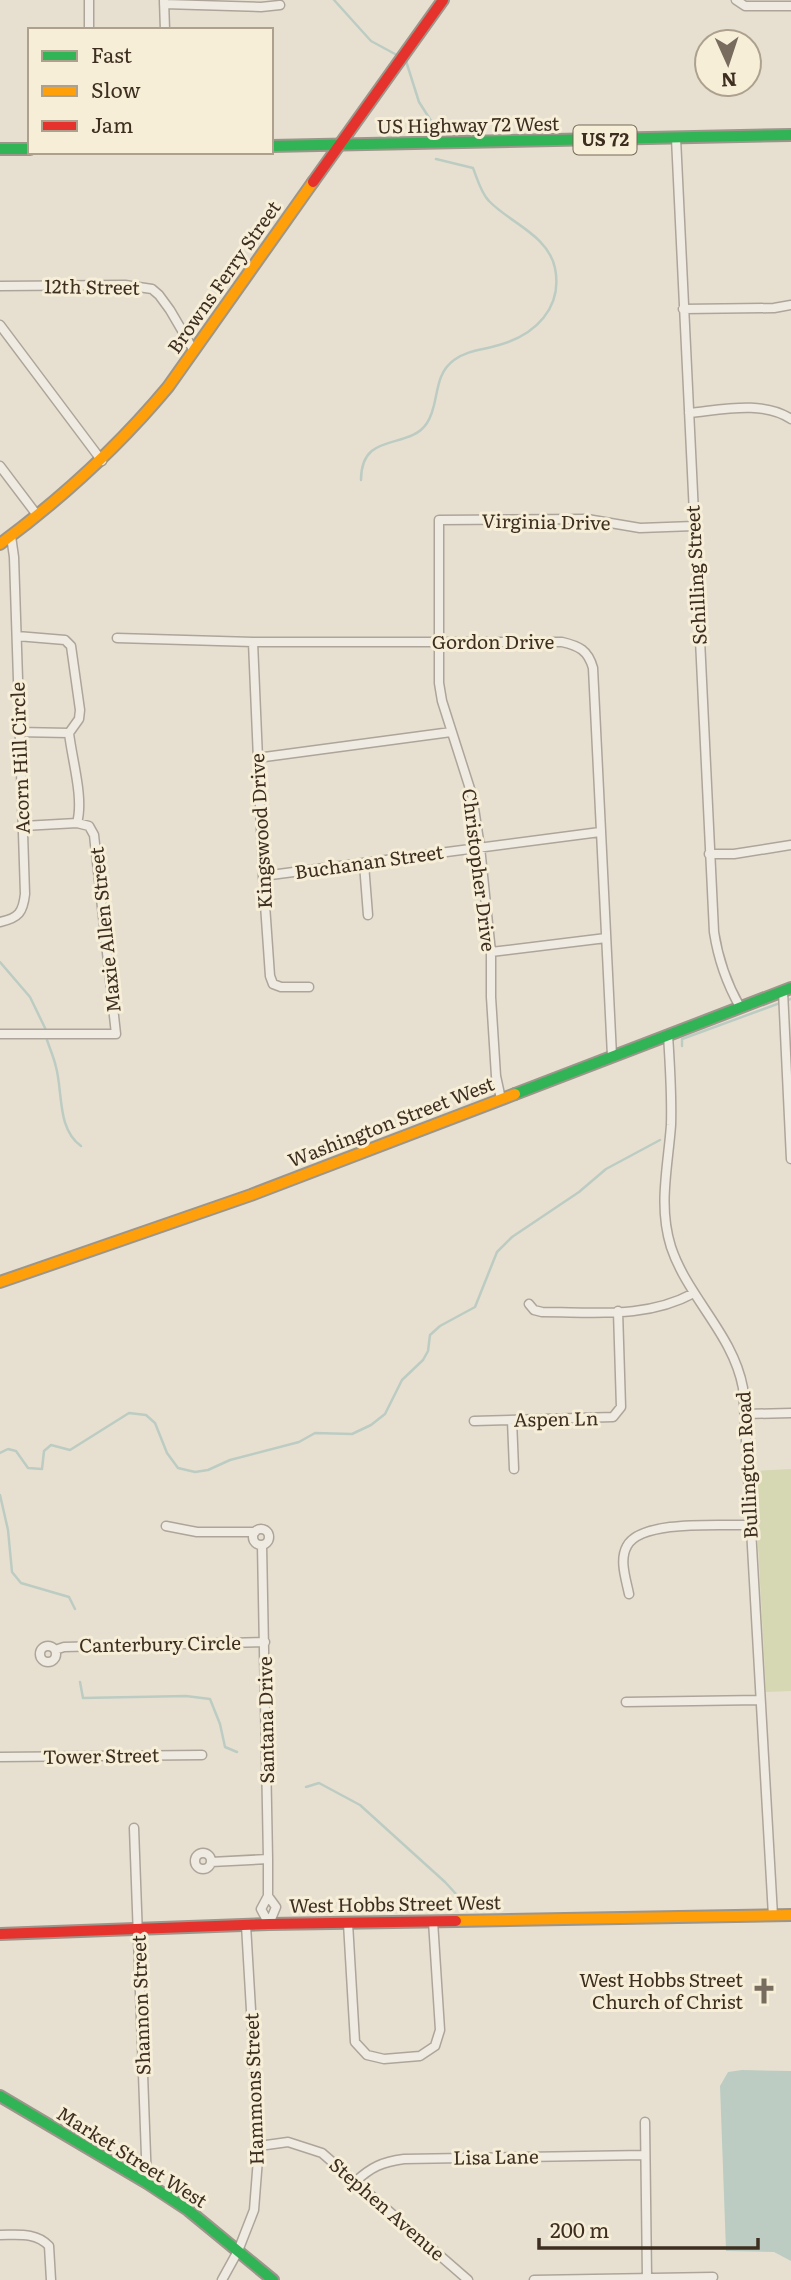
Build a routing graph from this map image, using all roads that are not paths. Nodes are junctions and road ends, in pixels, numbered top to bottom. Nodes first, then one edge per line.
1 (89, 0) edge
2 (443, 0) edge
3 (736, 0) edge
4 (164, 2) edge
5 (280, 5) dead end
6 (791, 6) edge
7 (89, 28) edge
8 (165, 28) edge
9 (791, 135) edge
10 (676, 138) junction
11 (273, 146) edge
12 (339, 146) junction
13 (0, 149) edge
14 (28, 149) edge
15 (0, 286) edge
16 (791, 305) edge
17 (683, 309) junction
18 (0, 325) edge
19 (194, 351) junction
20 (689, 413) junction
21 (791, 419) edge
22 (102, 461) junction
23 (0, 466) edge
24 (37, 515) junction
25 (439, 520) joint
26 (694, 526) junction
27 (11, 536) junction
28 (0, 544) edge
29 (17, 636) junction
30 (117, 638) dead end
31 (254, 642) junction
32 (439, 642) junction
33 (18, 732) junction
34 (451, 732) junction
35 (69, 733) junction
36 (257, 758) junction
37 (78, 823) junction
38 (23, 826) junction
39 (600, 832) junction
40 (791, 845) edge
41 (480, 847) junction
42 (709, 854) junction
43 (363, 864) junction
44 (263, 876) junction
45 (368, 915) dead end
46 (0, 922) edge
47 (606, 938) junction
48 (491, 952) junction
49 (309, 987) dead end
50 (787, 989) edge
51 (740, 1007) junction
52 (0, 1034) edge
53 (668, 1035) junction
54 (611, 1056) junction
55 (501, 1099) junction
56 (791, 1158) edge
57 (0, 1282) edge
58 (694, 1293) junction
59 (529, 1304) dead end
60 (618, 1311) junction
61 (791, 1413) edge
62 (745, 1414) junction
63 (512, 1420) junction
64 (474, 1421) dead end
65 (514, 1469) dead end
66 (751, 1525) junction
67 (166, 1526) dead end
68 (255, 1532) junction
69 (262, 1545) junction
70 (629, 1594) dead end
71 (265, 1642) junction
72 (55, 1650) dead end
73 (760, 1700) junction
74 (626, 1702) dead end
75 (202, 1755) dead end
76 (0, 1757) edge
77 (134, 1828) dead end
78 (268, 1859) junction
79 (211, 1862) dead end
80 (791, 1915) edge
81 (773, 1916) junction
82 (433, 1921) junction
83 (348, 1923) junction
84 (270, 1924) junction
85 (246, 1925) junction
86 (137, 1930) junction
87 (0, 1934) edge
88 (0, 2096) edge
89 (645, 2122) dead end
90 (259, 2146) junction
91 (645, 2155) junction
92 (355, 2182) junction
93 (147, 2183) junction
94 (0, 2235) edge
95 (238, 2251) junction
96 (647, 2277) junction
97 (713, 2277) dead end
98 (51, 2280) edge
99 (222, 2280) edge
100 (273, 2280) edge
101 (468, 2280) edge
102 (534, 2280) edge

1 - 7 street
2 - 12 main road, Browns Ferry Street
3 - 6 street
4 - 5 street
4 - 8 street
9 - 10 main road, US Highway 72 West / US 72
10 - 12 main road, US Highway 72 West / US 72
10 - 17 street, Schilling Street
11 - 12 main road, US Highway 72 West / US 72
12 - 19 main road, Browns Ferry Street
13 - 14 main road
15 - 19 street, 12th Street
16 - 17 street
17 - 20 street, Schilling Street
18 - 22 street
19 - 22 main road, Browns Ferry Street
20 - 21 street
20 - 26 street, Schilling Street
22 - 24 main road, Browns Ferry Street
23 - 24 street
24 - 27 main road, Browns Ferry Street
25 - 26 street, Virginia Drive
25 - 32 street, Christopher Drive
26 - 42 street, Schilling Street
27 - 28 main road, Browns Ferry Street
27 - 29 street, Acorn Hill Circle
29 - 33 street, Acorn Hill Circle
29 - 35 street, Maxie Allen Street
30 - 31 street, Gordon Drive
31 - 32 street, Gordon Drive
31 - 36 street, Kingswood Drive
32 - 34 street, Christopher Drive
32 - 39 street, Gordon Drive
33 - 35 street
33 - 38 street, Acorn Hill Circle
34 - 36 street
34 - 41 street, Christopher Drive
35 - 37 street, Maxie Allen Street
36 - 44 street, Kingswood Drive
37 - 38 street
37 - 52 street, Maxie Allen Street
38 - 46 street, Acorn Hill Circle
39 - 41 street, Buchanan Street
39 - 47 street, Gordon Drive
40 - 42 street
41 - 43 street, Buchanan Street
41 - 48 street, Christopher Drive
42 - 51 street, Schilling Street
43 - 44 street, Buchanan Street
43 - 45 street
44 - 49 street, Kingswood Drive
47 - 48 street
47 - 54 street, Gordon Drive
48 - 55 street, Christopher Drive
50 - 51 main road, Washington Street West
50 - 56 street
51 - 53 main road, Washington Street West
53 - 54 main road, Washington Street West
53 - 58 street, Bullington Road
54 - 55 main road, Washington Street West
55 - 57 main road, Washington Street West
58 - 60 street
58 - 62 street, Bullington Road
59 - 60 street
60 - 63 street, Aspen Ln
61 - 62 street
62 - 66 street, Bullington Road
63 - 64 street, Aspen Ln
63 - 65 street
66 - 70 street
66 - 73 street, Bullington Road
67 - 68 street
68 - 69 street, Santana Drive
68 - 69 street, Santana Drive
69 - 71 street, Santana Drive
71 - 72 street, Canterbury Circle
71 - 78 street, Santana Drive
73 - 74 street
73 - 81 street, Bullington Road
75 - 76 street, Tower Street
77 - 86 street, Shannon Street
78 - 79 street
78 - 84 street, Santana Drive
80 - 81 main road, West Hobbs Street West
81 - 82 main road, West Hobbs Street West
82 - 83 main road, West Hobbs Street West
82 - 83 street
83 - 84 main road, West Hobbs Street West
84 - 85 main road, West Hobbs Street West
85 - 86 main road, West Hobbs Street West
85 - 90 street, Hammons Street
86 - 87 main road, West Hobbs Street West
86 - 93 street, Shannon Street
88 - 93 main road, Market Street West
89 - 91 street
90 - 92 street, Stephen Avenue
90 - 95 street, Hammons Street
91 - 92 street, Lisa Lane
91 - 96 street
92 - 101 street, Stephen Avenue
93 - 95 main road, Market Street West
94 - 98 street
95 - 99 street, Hammons Street
95 - 100 main road, Market Street West
96 - 97 street
96 - 102 street

